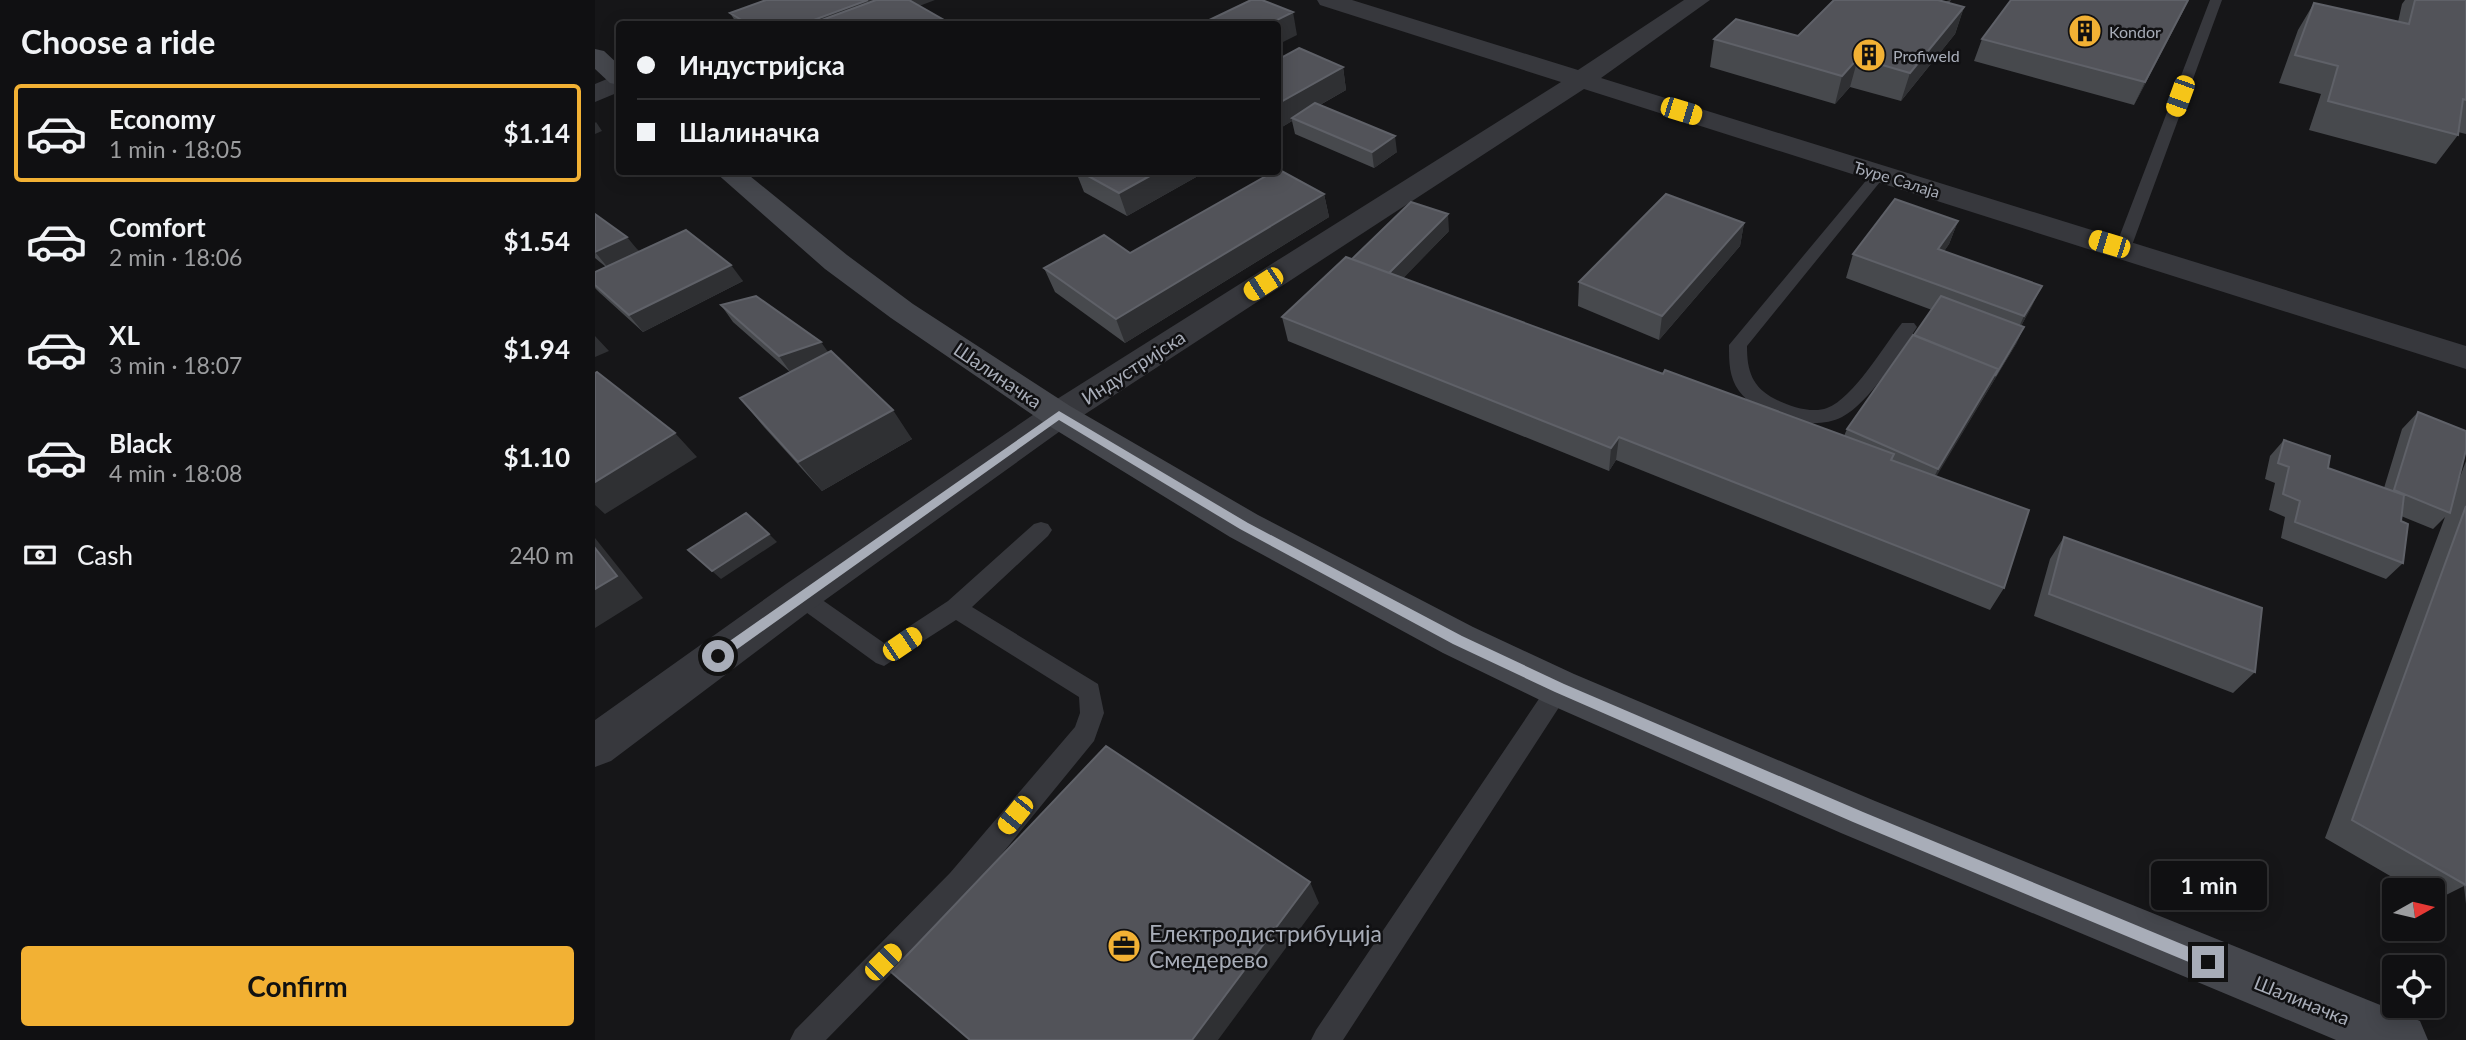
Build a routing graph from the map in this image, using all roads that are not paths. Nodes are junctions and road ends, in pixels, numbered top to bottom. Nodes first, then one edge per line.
1 (794, 0) edge
2 (1328, 0) edge
3 (1699, 0) edge
4 (2216, 0) edge
5 (740, 21) edge
6 (613, 71) edge
7 (1581, 80) junction
8 (595, 94) edge
9 (1879, 174) junction
10 (733, 175) edge
11 (2123, 248) junction
12 (1908, 327) dead end
13 (2466, 358) edge
14 (1059, 415) junction
15 (1041, 530) dead end
16 (800, 596) junction
17 (955, 608) junction
18 (1559, 688) junction
19 (595, 746) edge
20 (805, 1040) edge
21 (1327, 1040) edge
22 (2402, 1040) edge

1 - 5 lane
2 - 7 street, Ђуре Салаја
3 - 7 street, Индустријска
4 - 11 lane
6 - 8 street
7 - 9 street, Ђуре Салаја
7 - 14 street, Индустријска
9 - 11 street, Ђуре Салаја
9 - 12 lane
10 - 14 main road, Шалиначка
11 - 13 street, Ђуре Салаја
14 - 16 street, Индустријска
14 - 18 main road, Шалиначка
15 - 17 lane
16 - 17 lane
16 - 19 street, Индустријска
17 - 20 lane
18 - 21 lane
18 - 22 main road, Шалиначка

